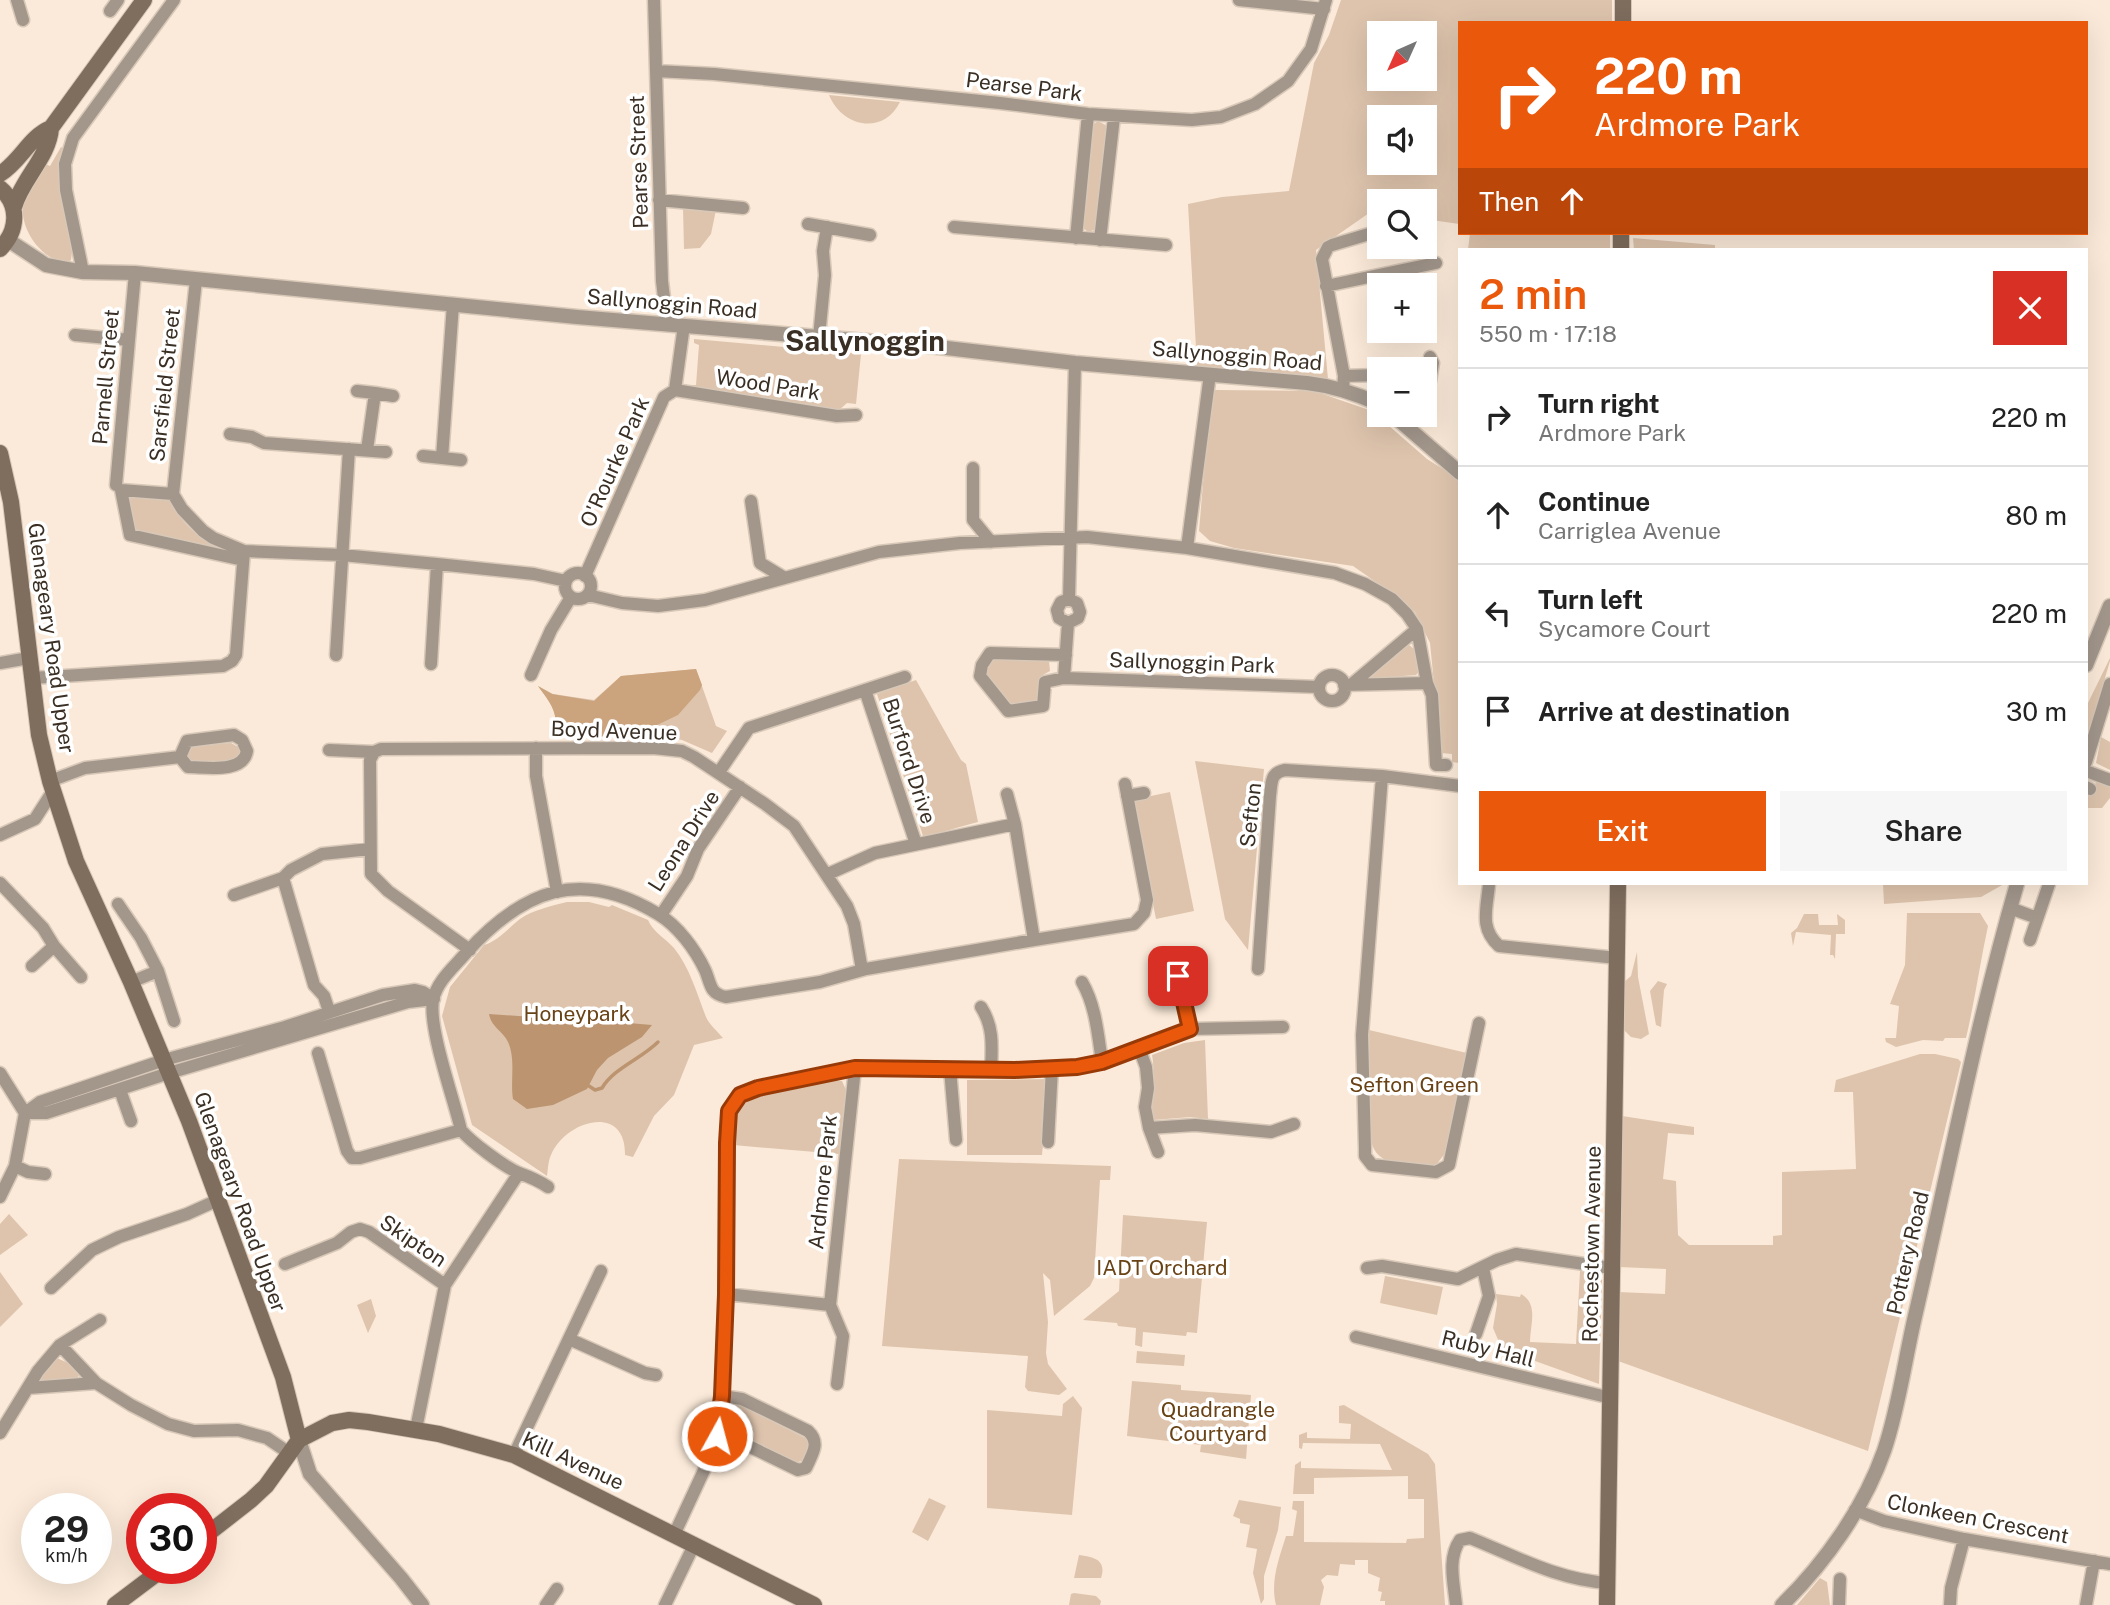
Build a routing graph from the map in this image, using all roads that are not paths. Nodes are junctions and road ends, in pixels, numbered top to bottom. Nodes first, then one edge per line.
1 (17, 0) edge
2 (144, 0) edge
3 (174, 0) edge
4 (654, 0) edge
5 (1239, 0) edge
6 (1623, 0) edge
7 (1325, 4) edge
8 (23, 20) dead end
9 (1623, 21) edge
10 (656, 71) junction
11 (1088, 114) junction
12 (1114, 117) junction
13 (51, 128) junction
14 (0, 174) edge
15 (0, 188) edge
16 (659, 200) junction
17 (14, 207) junction
18 (743, 208) dead end
19 (808, 224) dead end
20 (827, 227) junction
21 (954, 227) dead end
22 (870, 235) dead end
23 (1367, 235) edge
24 (1076, 237) junction
25 (1100, 240) junction
26 (4, 244) edge
27 (1166, 245) dead end
28 (1436, 263) dead end
29 (83, 272) junction
30 (135, 273) junction
31 (196, 280) junction
32 (1326, 286) junction
33 (453, 304) junction
34 (667, 323) junction
35 (684, 325) junction
36 (75, 335) dead end
37 (819, 337) junction
38 (130, 340) junction
39 (1075, 363) junction
40 (1210, 374) junction
41 (1367, 377) edge
42 (1343, 382) junction
43 (675, 390) junction
44 (357, 391) dead end
45 (375, 393) junction
46 (393, 396) dead end
47 (1367, 397) edge
48 (856, 415) dead end
49 (1407, 427) edge
50 (230, 434) dead end
51 (349, 449) junction
52 (368, 450) junction
53 (386, 452) dead end
54 (0, 453) edge
55 (423, 456) dead end
56 (442, 458) junction
57 (461, 460) dead end
58 (973, 468) dead end
59 (1458, 471) edge
60 (119, 488) junction
61 (4, 489) edge
62 (173, 495) junction
63 (751, 501) dead end
64 (973, 520) junction
65 (1069, 539) junction
66 (992, 542) junction
67 (960, 543) junction
68 (1186, 548) junction
69 (244, 555) junction
70 (342, 555) junction
71 (760, 563) junction
72 (437, 564) junction
73 (585, 576) junction
74 (783, 577) junction
75 (566, 581) junction
76 (750, 588) junction
77 (588, 595) junction
78 (571, 597) junction
79 (2110, 606) edge
80 (1417, 629) junction
81 (336, 655) dead end
82 (1066, 655) junction
83 (29, 658) junction
84 (2088, 661) edge
85 (0, 663) edge
86 (431, 664) dead end
87 (531, 675) dead end
88 (905, 677) dead end
89 (32, 678) junction
90 (1065, 678) junction
91 (1427, 683) junction
92 (1348, 684) junction
93 (2110, 684) edge
94 (1318, 687) junction
95 (865, 690) junction
96 (537, 748) junction
97 (328, 750) dead end
98 (374, 752) junction
99 (2088, 756) edge
100 (180, 757) junction
101 (1446, 765) dead end
102 (719, 772) junction
103 (2088, 772) edge
104 (1382, 776) junction
105 (2110, 780) edge
106 (51, 786) junction
107 (1458, 786) edge
108 (740, 787) junction
109 (1144, 793) dead end
110 (1007, 794) dead end
111 (1015, 824) junction
112 (0, 835) edge
113 (916, 844) junction
114 (370, 849) junction
115 (828, 874) junction
116 (283, 878) junction
117 (0, 884) edge
118 (1489, 885) edge
119 (1618, 885) edge
120 (2017, 885) edge
121 (2049, 885) edge
122 (557, 892) junction
123 (234, 895) dead end
124 (118, 904) dead end
125 (2010, 908) junction
126 (661, 915) junction
127 (2037, 918) junction
128 (1034, 940) junction
129 (2030, 940) dead end
130 (54, 946) junction
131 (470, 950) junction
132 (1177, 956) dead end
133 (1617, 958) junction
134 (32, 966) dead end
135 (1258, 969) dead end
136 (862, 970) junction
137 (158, 971) junction
138 (81, 977) dead end
139 (131, 982) junction
140 (1082, 982) dead end
141 (434, 999) junction
142 (981, 1007) dead end
143 (329, 1011) junction
144 (174, 1021) dead end
145 (1479, 1023) dead end
146 (1283, 1027) dead end
147 (1190, 1029) junction
148 (287, 1032) junction
149 (1139, 1048) junction
150 (318, 1053) dead end
151 (1102, 1062) junction
152 (167, 1067) junction
153 (855, 1068) junction
154 (1052, 1068) junction
155 (950, 1069) junction
156 (991, 1070) junction
157 (0, 1073) edge
158 (120, 1090) junction
159 (26, 1113) junction
160 (131, 1121) dead end
161 (1294, 1124) dead end
162 (1149, 1128) junction
163 (461, 1130) junction
164 (956, 1140) dead end
165 (1048, 1142) dead end
166 (1158, 1152) dead end
167 (15, 1166) junction
168 (519, 1173) junction
169 (45, 1174) dead end
170 (548, 1187) dead end
171 (0, 1197) edge
172 (218, 1200) junction
173 (285, 1265) dead end
174 (1367, 1268) dead end
175 (1483, 1268) junction
176 (1611, 1268) junction
177 (601, 1271) dead end
178 (445, 1285) junction
179 (51, 1288) dead end
180 (726, 1294) junction
181 (830, 1305) junction
182 (100, 1320) dead end
183 (1476, 1334) dead end
184 (1356, 1337) dead end
185 (569, 1339) junction
186 (60, 1345) junction
187 (656, 1375) dead end
188 (96, 1383) junction
189 (837, 1384) dead end
190 (28, 1388) junction
191 (722, 1396) junction
192 (1611, 1398) junction
193 (416, 1429) junction
194 (0, 1433) edge
195 (717, 1436) junction
196 (299, 1440) junction
197 (289, 1453) junction
198 (514, 1455) junction
199 (1855, 1510) junction
200 (217, 1526) edge
201 (674, 1535) junction
202 (1964, 1539) junction
203 (694, 1545) junction
204 (2094, 1560) junction
205 (2110, 1564) edge
206 (1840, 1579) dead end
207 (1608, 1583) junction
208 (144, 1584) edge
209 (557, 1590) dead end
210 (120, 1604) edge
211 (422, 1605) edge
212 (546, 1605) edge
213 (666, 1605) edge
214 (814, 1605) edge
215 (1456, 1605) edge
216 (1607, 1605) edge
217 (1782, 1605) edge
218 (1839, 1605) edge
219 (1950, 1605) edge
220 (2086, 1605) edge

1 - 8 street
2 - 13 main road
3 - 29 street
4 - 10 street, Pearse Street
5 - 7 street
6 - 9 main road
7 - 12 street, Pearse Park
10 - 11 street, Pearse Park
10 - 16 street, Pearse Street
11 - 12 street, Pearse Park
11 - 24 street
12 - 25 street
13 - 14 main road
13 - 17 main road
15 - 17 main road
16 - 18 street
16 - 34 street, Pearse Street
17 - 26 main road
19 - 20 street
20 - 22 street
20 - 37 street
21 - 24 street
23 - 32 street
24 - 25 street
25 - 27 street
26 - 29 street, Sallynoggin Road
28 - 32 street
29 - 30 street, Sallynoggin Road
30 - 31 street, Sallynoggin Road
30 - 38 street, Parnell Street
31 - 33 street, Sallynoggin Road
31 - 62 street, Sarsfield Street
32 - 42 street
33 - 34 street, Sallynoggin Road
33 - 56 street
34 - 35 street, Sallynoggin Road
35 - 37 street, Sallynoggin Road
35 - 43 street, O'Rourke Park
36 - 38 street
37 - 39 street, Sallynoggin Road
38 - 60 street, Parnell Street
39 - 40 street, Sallynoggin Road
39 - 65 street
40 - 42 street, Sallynoggin Road
40 - 68 street
41 - 42 street
42 - 47 street, Sallynoggin Road
43 - 48 street, Wood Park
43 - 73 street, O'Rourke Park
44 - 45 street
45 - 46 street
45 - 52 street
49 - 59 street
50 - 51 street
51 - 52 street
51 - 70 street
52 - 53 street
54 - 61 main road, Glenageary Road Upper
55 - 56 street
56 - 57 street
58 - 64 street
60 - 62 street
60 - 69 street, Parnell Street
61 - 83 main road, Glenageary Road Upper
62 - 69 street
63 - 71 street
64 - 66 street
64 - 67 street
65 - 66 street
65 - 68 street
65 - 82 street
66 - 67 street
67 - 74 street
68 - 80 street
69 - 70 street
69 - 89 street
70 - 72 street
70 - 81 street
71 - 74 street
71 - 76 street
72 - 75 street
72 - 86 street
73 - 75 street
73 - 77 street
74 - 76 street
75 - 78 street
76 - 77 street
77 - 78 street
78 - 87 street
79 - 84 street
80 - 91 street
80 - 92 street, Sallynoggin Park
82 - 90 street
82 - 90 street
83 - 85 street
83 - 89 main road, Glenageary Road Upper
88 - 95 street, Burford Drive
89 - 106 main road, Glenageary Road Upper
90 - 94 street, Sallynoggin Park
91 - 92 street, Sallynoggin Park
91 - 101 street
92 - 94 street, Sallynoggin Park
92 - 94 street, Sallynoggin Park
93 - 99 street
95 - 102 street, Burford Drive
95 - 113 street, Burford Drive
96 - 98 street, Boyd Avenue
96 - 102 street, Boyd Avenue
96 - 122 street
97 - 98 street, Boyd Avenue
98 - 114 street
100 - 100 street
100 - 106 street
102 - 108 street, Boyd Avenue
103 - 105 street
104 - 107 street, Sefton
104 - 135 street, Sefton
104 - 145 street
106 - 112 street
106 - 139 main road, Glenageary Road Upper
108 - 115 street, Boyd Avenue
108 - 126 street, Leona Drive
109 - 128 street
110 - 111 street
111 - 113 street
111 - 128 street
113 - 115 street
114 - 116 street
114 - 131 street
115 - 136 street, Boyd Avenue
116 - 123 street
116 - 143 street
117 - 130 street
118 - 133 street
119 - 133 main road, Rochestown Avenue
120 - 125 street, Pottery Road
121 - 127 street
122 - 126 street
122 - 131 street
124 - 137 street
125 - 127 street
125 - 199 street, Pottery Road
126 - 136 street
127 - 129 street
128 - 136 street
130 - 134 street
130 - 138 street
131 - 141 street
132 - 147 street
133 - 176 main road, Rochestown Avenue
137 - 139 street
137 - 144 street
139 - 152 main road, Glenageary Road Upper
140 - 151 street
141 - 143 street
141 - 148 street
141 - 163 street
142 - 156 street
143 - 148 street
146 - 147 street
147 - 149 street
148 - 152 street
149 - 151 street
149 - 162 street
150 - 163 street
151 - 154 street
152 - 158 street
152 - 159 street
152 - 172 main road, Glenageary Road Upper
153 - 155 street
153 - 180 street
153 - 181 street, Ardmore Park
154 - 156 street
154 - 165 street
155 - 156 street
155 - 164 street
157 - 159 street
158 - 159 street
158 - 160 street
159 - 167 street
161 - 162 street
162 - 166 street
163 - 168 street
167 - 169 street
167 - 171 street
168 - 170 street
168 - 178 street
172 - 179 street
172 - 196 main road, Glenageary Road Upper
173 - 178 street, Skipton
174 - 175 street
175 - 176 street
175 - 183 street
176 - 192 main road, Rochestown Avenue
177 - 185 street
178 - 193 street
180 - 181 street
180 - 191 street
181 - 189 street
182 - 186 street
184 - 192 street, Ruby Hall
185 - 187 street
185 - 198 street
186 - 188 street
186 - 190 street
188 - 190 street
188 - 197 street
190 - 194 street
191 - 195 street
191 - 195 street
192 - 207 main road, Rochestown Avenue
193 - 196 main road, Kill Avenue
193 - 198 main road, Kill Avenue
195 - 201 street
196 - 197 main road
196 - 211 street
197 - 200 main road
198 - 201 main road, Kill Avenue
199 - 202 street, Clonkeen Crescent
199 - 217 street, Pottery Road
201 - 203 main road, Kill Avenue
202 - 204 street, Clonkeen Crescent
202 - 219 street
203 - 213 street
203 - 214 main road, Kill Avenue
204 - 205 street, Clonkeen Crescent
204 - 220 street, Clonkeen Crescent
206 - 218 street
207 - 215 street
207 - 216 main road, Rochestown Avenue
208 - 210 main road
209 - 212 street

